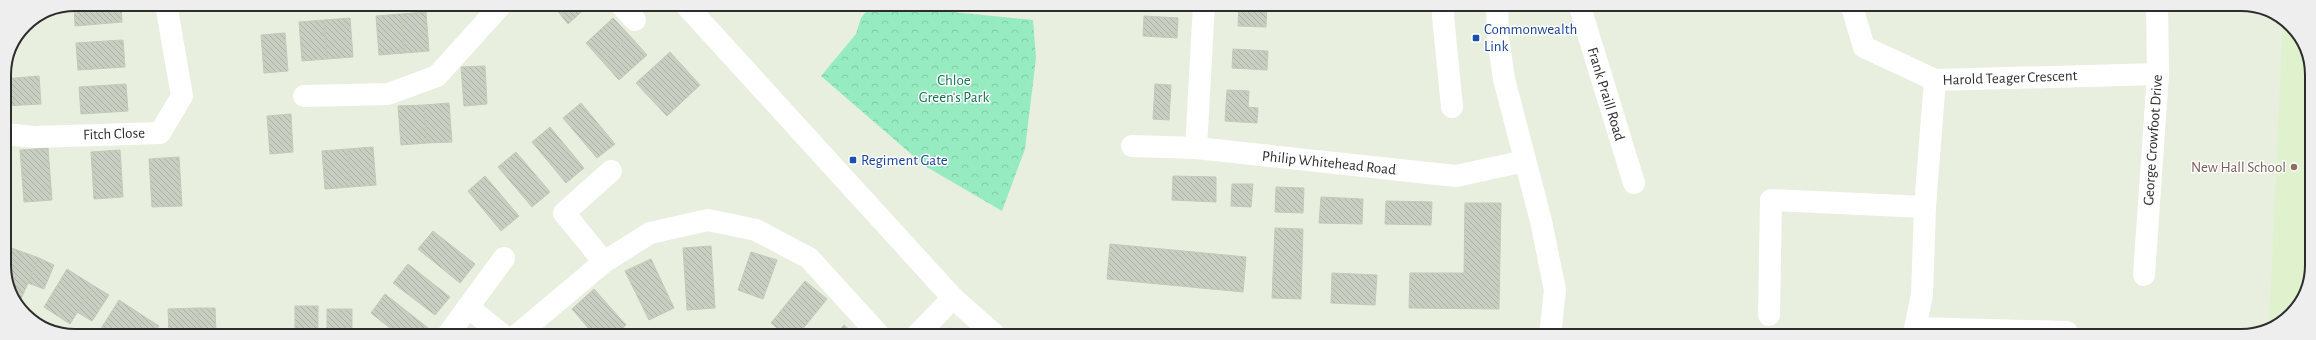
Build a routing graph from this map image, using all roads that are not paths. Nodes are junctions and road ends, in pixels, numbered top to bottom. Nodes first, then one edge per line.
1 (167, 11) edge
2 (496, 11) edge
3 (691, 11) edge
4 (1204, 11) edge
5 (1443, 11) edge
6 (1497, 11) edge
7 (1581, 11) edge
8 (1853, 11) edge
9 (2157, 11) edge
10 (2158, 74) junction
11 (1935, 80) junction
12 (304, 96) dead end
13 (1452, 107) dead end
14 (11, 135) edge
15 (1132, 146) dead end
16 (1196, 148) junction
17 (1525, 161) junction
18 (611, 171) dead end
19 (1634, 183) dead end
20 (1925, 208) junction
21 (504, 258) dead end
22 (604, 262) junction
23 (2144, 275) dead end
24 (952, 298) junction
25 (468, 307) junction
26 (1769, 315) dead end
27 (452, 329) edge
28 (495, 329) edge
29 (524, 329) edge
30 (874, 329) edge
31 (923, 329) edge
32 (988, 329) edge
33 (1551, 329) edge
34 (1953, 329) edge

1 - 14 street, Fitch Close
2 - 12 street
3 - 24 street
4 - 16 street
5 - 13 street
6 - 17 street
7 - 19 street, Frank Praill Road
8 - 11 street, Harold Teager Crescent
9 - 10 street, George Crowfoot Drive
10 - 11 street, Harold Teager Crescent
10 - 23 street, George Crowfoot Drive
11 - 20 street
15 - 16 street, Philip Whitehead Road
16 - 17 street, Philip Whitehead Road
17 - 33 street
18 - 22 street
20 - 26 street
20 - 34 street
21 - 25 street
22 - 29 street
22 - 30 street
24 - 31 street
24 - 32 street
25 - 27 street
25 - 28 street

